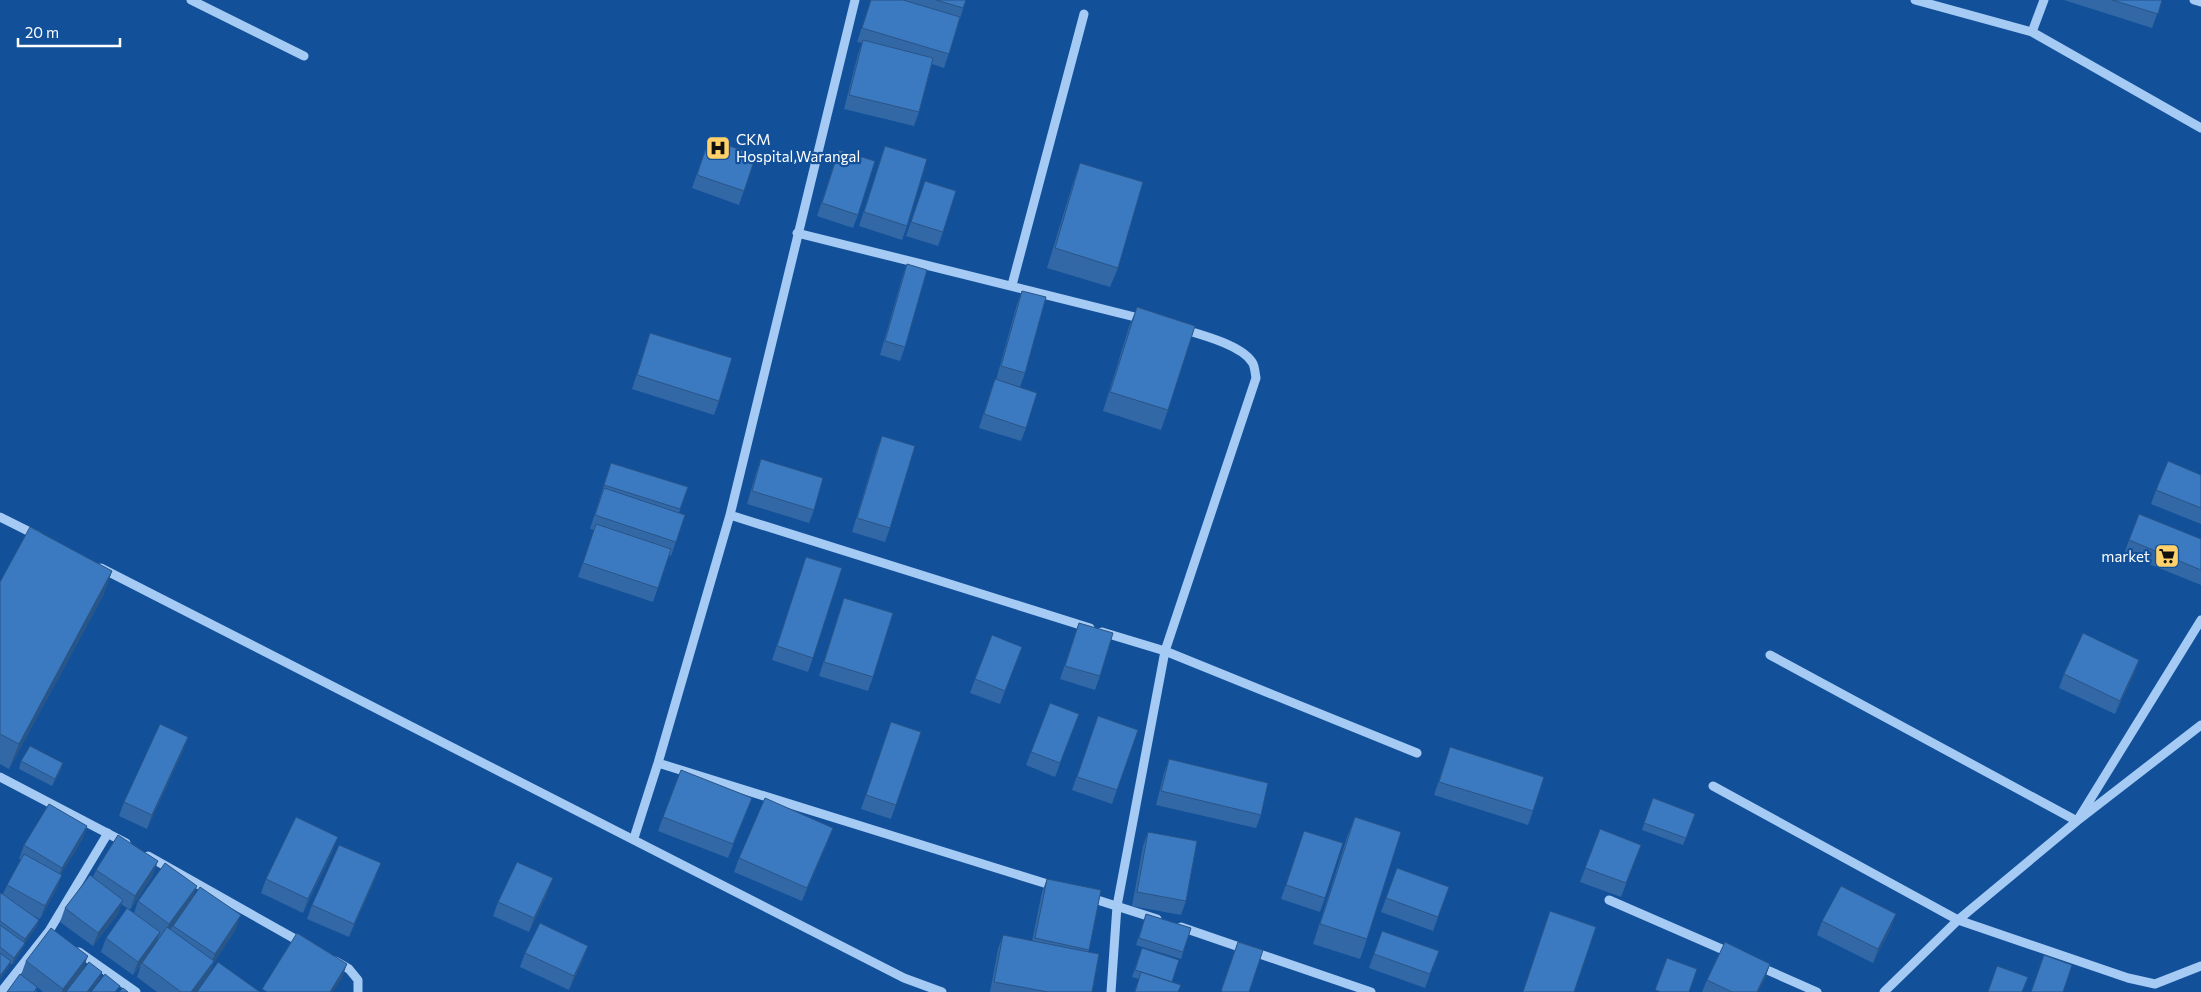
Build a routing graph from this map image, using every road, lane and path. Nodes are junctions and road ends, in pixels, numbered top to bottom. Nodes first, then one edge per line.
1 (191, 0) edge
2 (855, 0) edge
3 (1915, 0) edge
4 (2044, 0) edge
5 (2194, 0) edge
6 (2201, 2) edge
7 (1084, 14) dead end
8 (2032, 32) junction
9 (304, 56) dead end
10 (2201, 128) edge
11 (797, 233) junction
12 (1012, 285) junction
13 (1155, 322) edge
14 (1174, 327) edge
15 (730, 515) junction
16 (0, 516) edge
17 (44, 539) edge
18 (88, 561) edge
19 (2201, 620) edge
20 (1165, 651) junction
21 (1770, 655) dead end
22 (2201, 725) edge
23 (1418, 753) dead end
24 (658, 762) junction
25 (0, 777) edge
26 (1713, 786) dead end
27 (2078, 821) junction
28 (108, 833) junction
29 (634, 838) junction
30 (134, 848) edge
31 (142, 852) edge
32 (1070, 892) edge
33 (1080, 894) edge
34 (1609, 900) dead end
35 (1117, 906) junction
36 (1958, 920) junction
37 (1164, 922) edge
38 (1173, 925) edge
39 (73, 948) edge
40 (315, 950) edge
41 (324, 955) edge
42 (2201, 966) edge
43 (930, 989) edge
44 (1, 992) edge
45 (136, 992) edge
46 (358, 992) edge
47 (942, 992) edge
48 (1111, 992) edge
49 (1371, 992) edge
50 (1818, 992) edge
51 (1884, 992) edge

1 - 9 street
2 - 11 street
3 - 8 street
4 - 8 street
5 - 6 street
7 - 12 street
8 - 10 street
11 - 12 street
11 - 15 street
12 - 13 street
14 - 20 street
15 - 20 street
15 - 24 street
16 - 17 street
18 - 29 street
19 - 27 street
20 - 23 street
20 - 35 street
21 - 27 street
22 - 27 street
24 - 29 street
24 - 32 street
25 - 28 street
26 - 36 street
27 - 36 street
28 - 30 street
28 - 44 street
29 - 43 street
31 - 40 street
33 - 35 street
34 - 50 street
35 - 37 street
35 - 48 street
36 - 42 street
36 - 51 street
38 - 49 street
39 - 45 street
41 - 46 street
43 - 47 street

